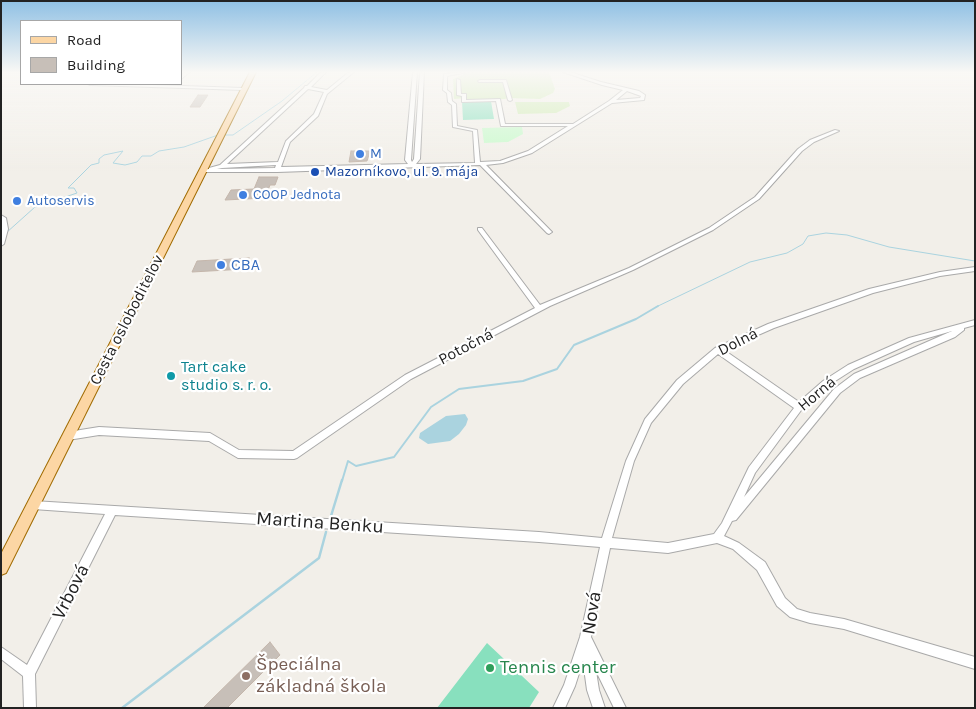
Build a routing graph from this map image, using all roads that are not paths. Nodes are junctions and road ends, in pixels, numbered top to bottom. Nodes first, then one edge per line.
1 (236, 105) edge
2 (287, 105) edge
3 (321, 105) edge
4 (412, 105) edge
5 (420, 105) edge
6 (454, 105) edge
7 (499, 105) edge
8 (606, 105) edge
9 (574, 125) junction
10 (837, 130) dead end
11 (279, 163) junction
12 (480, 164) junction
13 (222, 166) junction
14 (412, 166) junction
15 (277, 170) junction
16 (202, 172) junction
17 (1, 217) edge
18 (480, 229) dead end
19 (549, 232) dead end
20 (2, 241) edge
21 (975, 269) edge
22 (539, 309) junction
23 (975, 322) edge
24 (963, 327) junction
25 (718, 350) junction
26 (799, 407) junction
27 (68, 436) junction
28 (33, 505) junction
29 (112, 510) junction
30 (725, 526) junction
31 (717, 538) junction
32 (606, 542) junction
33 (1, 568) edge
34 (584, 637) junction
35 (1, 652) edge
36 (975, 663) edge
37 (29, 674) junction
38 (30, 708) edge
39 (559, 708) edge
40 (599, 708) edge
41 (620, 708) edge

1 - 16 main road, Cesta osloboditeľov
2 - 13 street
3 - 11 street
4 - 14 street
5 - 14 street
6 - 12 street
7 - 9 street
8 - 9 street
9 - 12 street
10 - 22 street, Potočná
11 - 13 street
11 - 15 street
12 - 14 street
12 - 19 street
13 - 16 street
14 - 15 street
15 - 16 street
16 - 27 main road, Cesta osloboditeľov
17 - 20 street
18 - 22 street
21 - 25 street, Dolná
22 - 27 street, Potočná
23 - 24 street, Horná
24 - 26 street, Horná
24 - 30 street, Horná
25 - 26 street
25 - 32 street, Dolná
26 - 30 street, Horná
27 - 28 main road, Cesta osloboditeľov
28 - 29 street, Martina Benku
28 - 33 main road, Cesta osloboditeľov
29 - 32 street, Martina Benku
29 - 37 street, Vrbová
30 - 31 street, Horná
31 - 32 street
31 - 36 street
32 - 34 street, Nová
34 - 39 street
34 - 40 street
34 - 41 street, Nová
35 - 37 street
37 - 38 street, Vrbová

